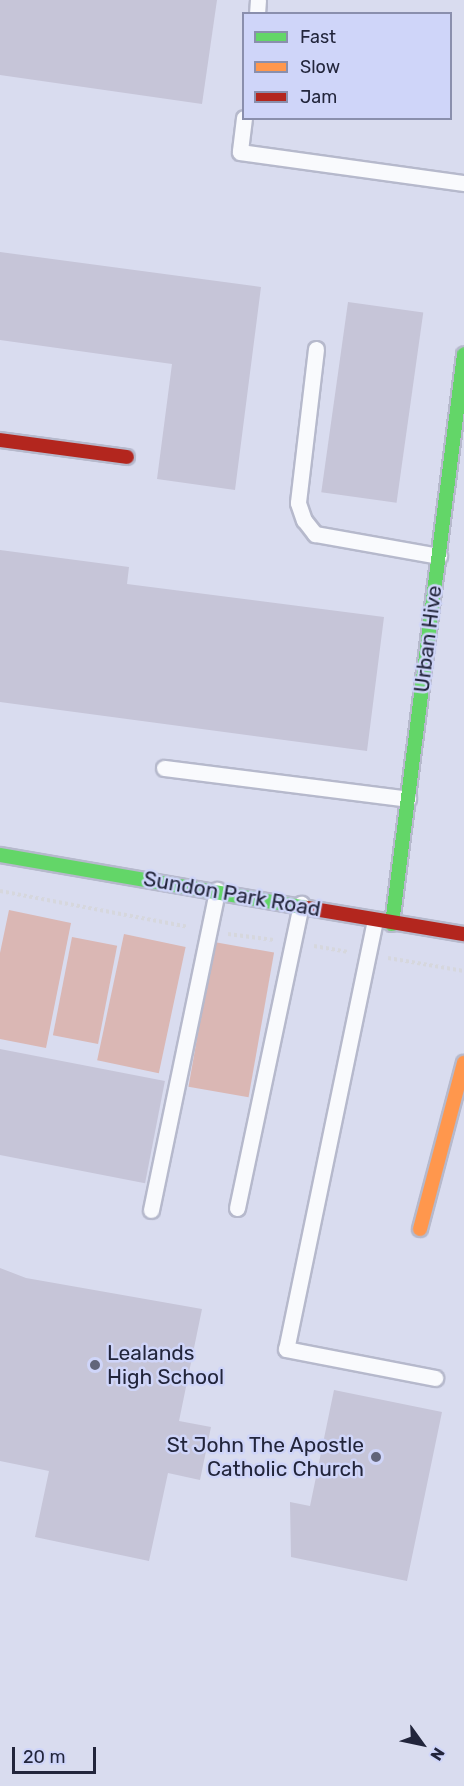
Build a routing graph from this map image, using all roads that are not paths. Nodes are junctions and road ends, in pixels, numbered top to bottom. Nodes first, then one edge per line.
1 (244, 120) edge
2 (464, 183) edge
3 (316, 349) dead end
4 (464, 355) edge
5 (0, 441) edge
6 (127, 457) dead end
7 (439, 556) junction
8 (164, 768) dead end
9 (408, 799) junction
10 (0, 855) edge
11 (218, 890) junction
12 (301, 904) junction
13 (375, 920) junction
14 (392, 924) junction
15 (464, 934) edge
16 (464, 1063) edge
17 (237, 1208) dead end
18 (151, 1210) dead end
19 (420, 1229) dead end
20 (435, 1377) dead end

1 - 2 lane
3 - 7 lane
4 - 7 street, Urban Hive
5 - 6 street
7 - 9 street, Urban Hive
8 - 9 lane
9 - 14 street, Urban Hive
10 - 11 street, Sundon Park Road
11 - 12 street, Sundon Park Road
11 - 18 lane
12 - 13 street, Sundon Park Road
12 - 17 lane
13 - 14 street, Sundon Park Road
13 - 20 lane
14 - 15 street, Sundon Park Road
16 - 19 street

